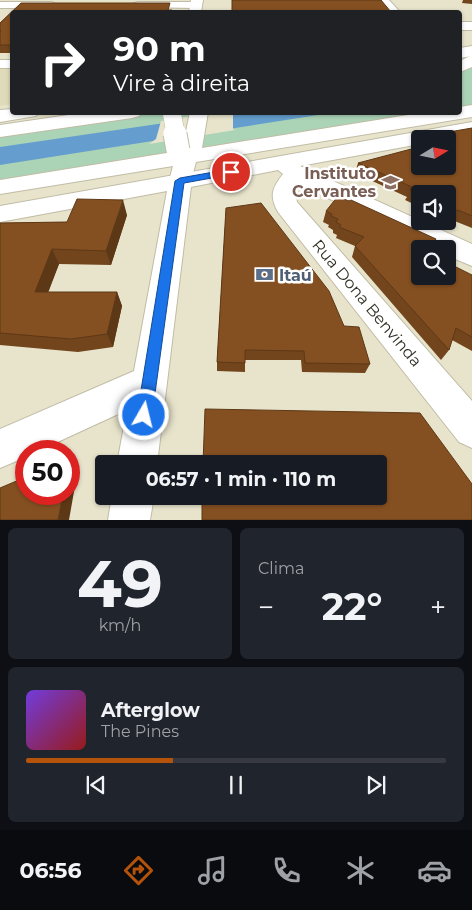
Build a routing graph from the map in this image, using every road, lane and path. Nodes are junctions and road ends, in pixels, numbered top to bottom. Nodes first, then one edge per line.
1 (383, 0) edge
2 (31, 2) edge
3 (7, 4) edge
4 (60, 5) edge
5 (128, 5) edge
6 (196, 6) edge
7 (392, 10) edge
8 (472, 52) edge
9 (465, 62) edge
10 (112, 115) edge
11 (171, 115) edge
12 (198, 115) edge
13 (447, 115) edge
14 (0, 116) edge
15 (99, 117) junction
16 (472, 128) edge
17 (0, 131) edge
18 (184, 158) junction
19 (289, 168) junction
20 (0, 188) edge
21 (0, 214) edge
22 (472, 256) edge
23 (149, 382) junction
24 (472, 430) edge
25 (0, 448) edge
26 (138, 455) edge
27 (132, 505) edge
28 (130, 520) edge

1 - 7 street
2 - 3 street
2 - 4 street
5 - 6 street
8 - 9 main road
10 - 15 main road
11 - 18 main road, bridge
12 - 18 main road
13 - 18 main road
14 - 15 main road
15 - 17 main road
16 - 19 main road
18 - 19 main road
18 - 20 main road
18 - 21 main road
18 - 23 main road
19 - 22 main road
19 - 24 main road, Rua Dona Benvinda
23 - 25 main road
23 - 26 main road
27 - 28 main road

